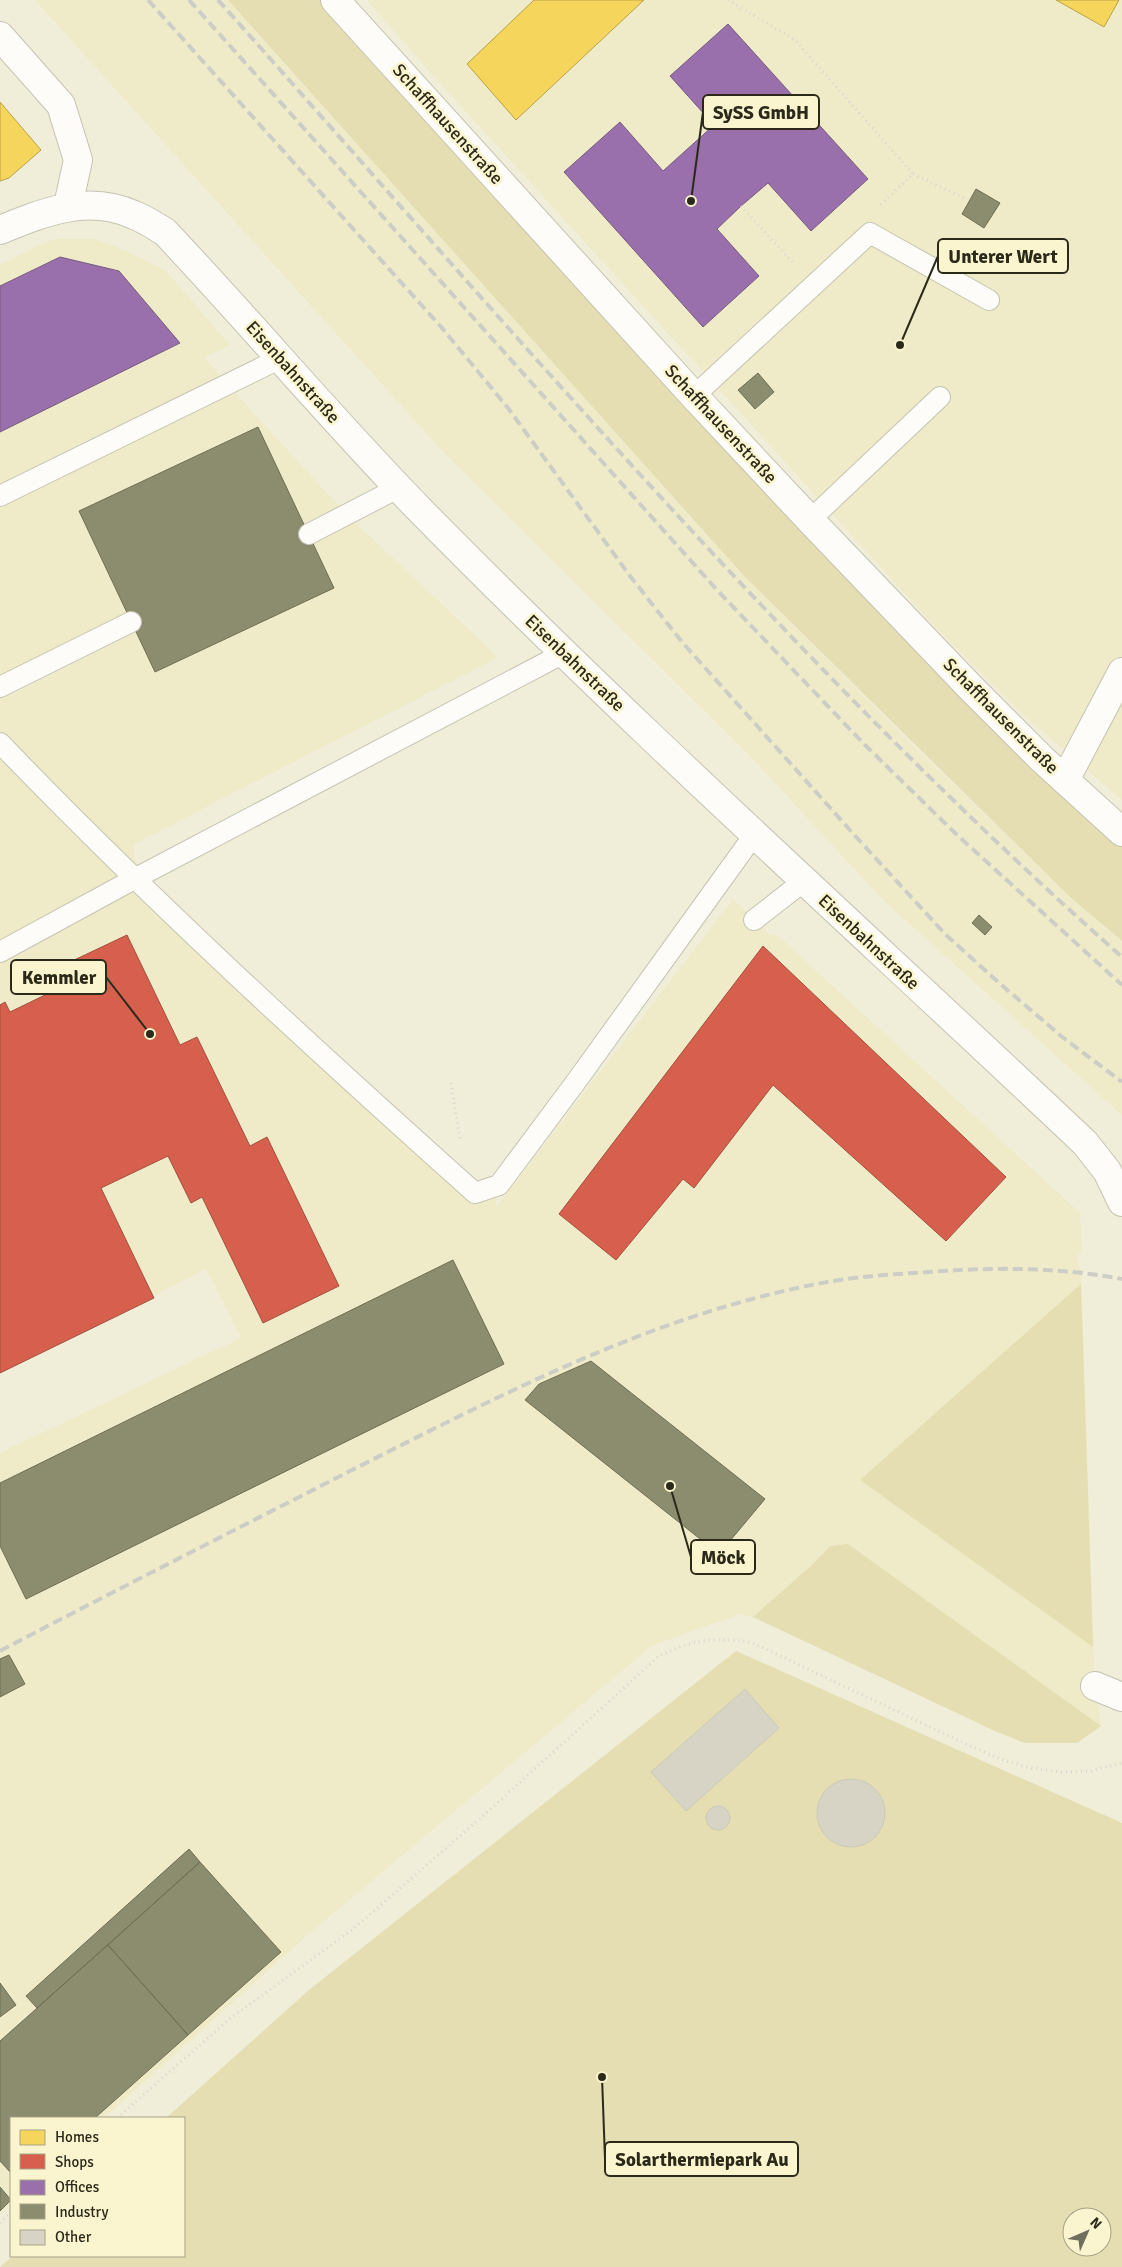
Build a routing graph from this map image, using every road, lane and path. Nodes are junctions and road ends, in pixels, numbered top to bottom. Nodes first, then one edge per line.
1 (336, 0) edge
2 (728, 0) edge
3 (0, 36) edge
4 (913, 174) junction
5 (964, 198) dead end
6 (68, 206) junction
7 (741, 206) dead end
8 (0, 230) edge
9 (870, 233) junction
10 (814, 285) junction
11 (989, 300) dead end
12 (281, 358) junction
13 (694, 396) junction
14 (940, 397) dead end
15 (398, 488) junction
16 (0, 496) edge
17 (810, 520) junction
18 (309, 534) dead end
19 (131, 622) dead end
20 (564, 653) junction
21 (1122, 672) edge
22 (0, 687) edge
23 (0, 743) edge
24 (1065, 780) junction
25 (1122, 832) edge
26 (754, 835) junction
27 (136, 878) junction
28 (804, 881) junction
29 (754, 920) dead end
30 (0, 952) edge
31 (451, 1083) dead end
32 (467, 1186) junction
33 (1122, 1202) edge
34 (1095, 1686) dead end
35 (1122, 1697) edge
36 (1122, 1763) edge
37 (118, 2117) edge
38 (10, 2213) edge
39 (0, 2223) edge

1 - 13 street, Schaffhausenstraße
2 - 4 path
3 - 6 street
4 - 5 path
4 - 9 path
6 - 8 street, Eisenbahnstraße
6 - 12 street, Eisenbahnstraße
7 - 10 path
9 - 10 lane
9 - 11 lane
10 - 13 lane
12 - 15 street, Eisenbahnstraße
12 - 16 lane
13 - 17 street, Schaffhausenstraße
14 - 17 lane
15 - 18 lane
15 - 20 street, Eisenbahnstraße
17 - 24 street, Schaffhausenstraße
19 - 22 lane
20 - 26 street, Eisenbahnstraße
20 - 27 lane
21 - 24 street
23 - 27 lane
24 - 25 street, Schaffhausenstraße
26 - 28 street, Eisenbahnstraße
26 - 32 lane
27 - 30 lane
27 - 32 lane
28 - 29 lane
28 - 33 street, Eisenbahnstraße
31 - 32 path
34 - 35 street
36 - 37 path
38 - 39 path

